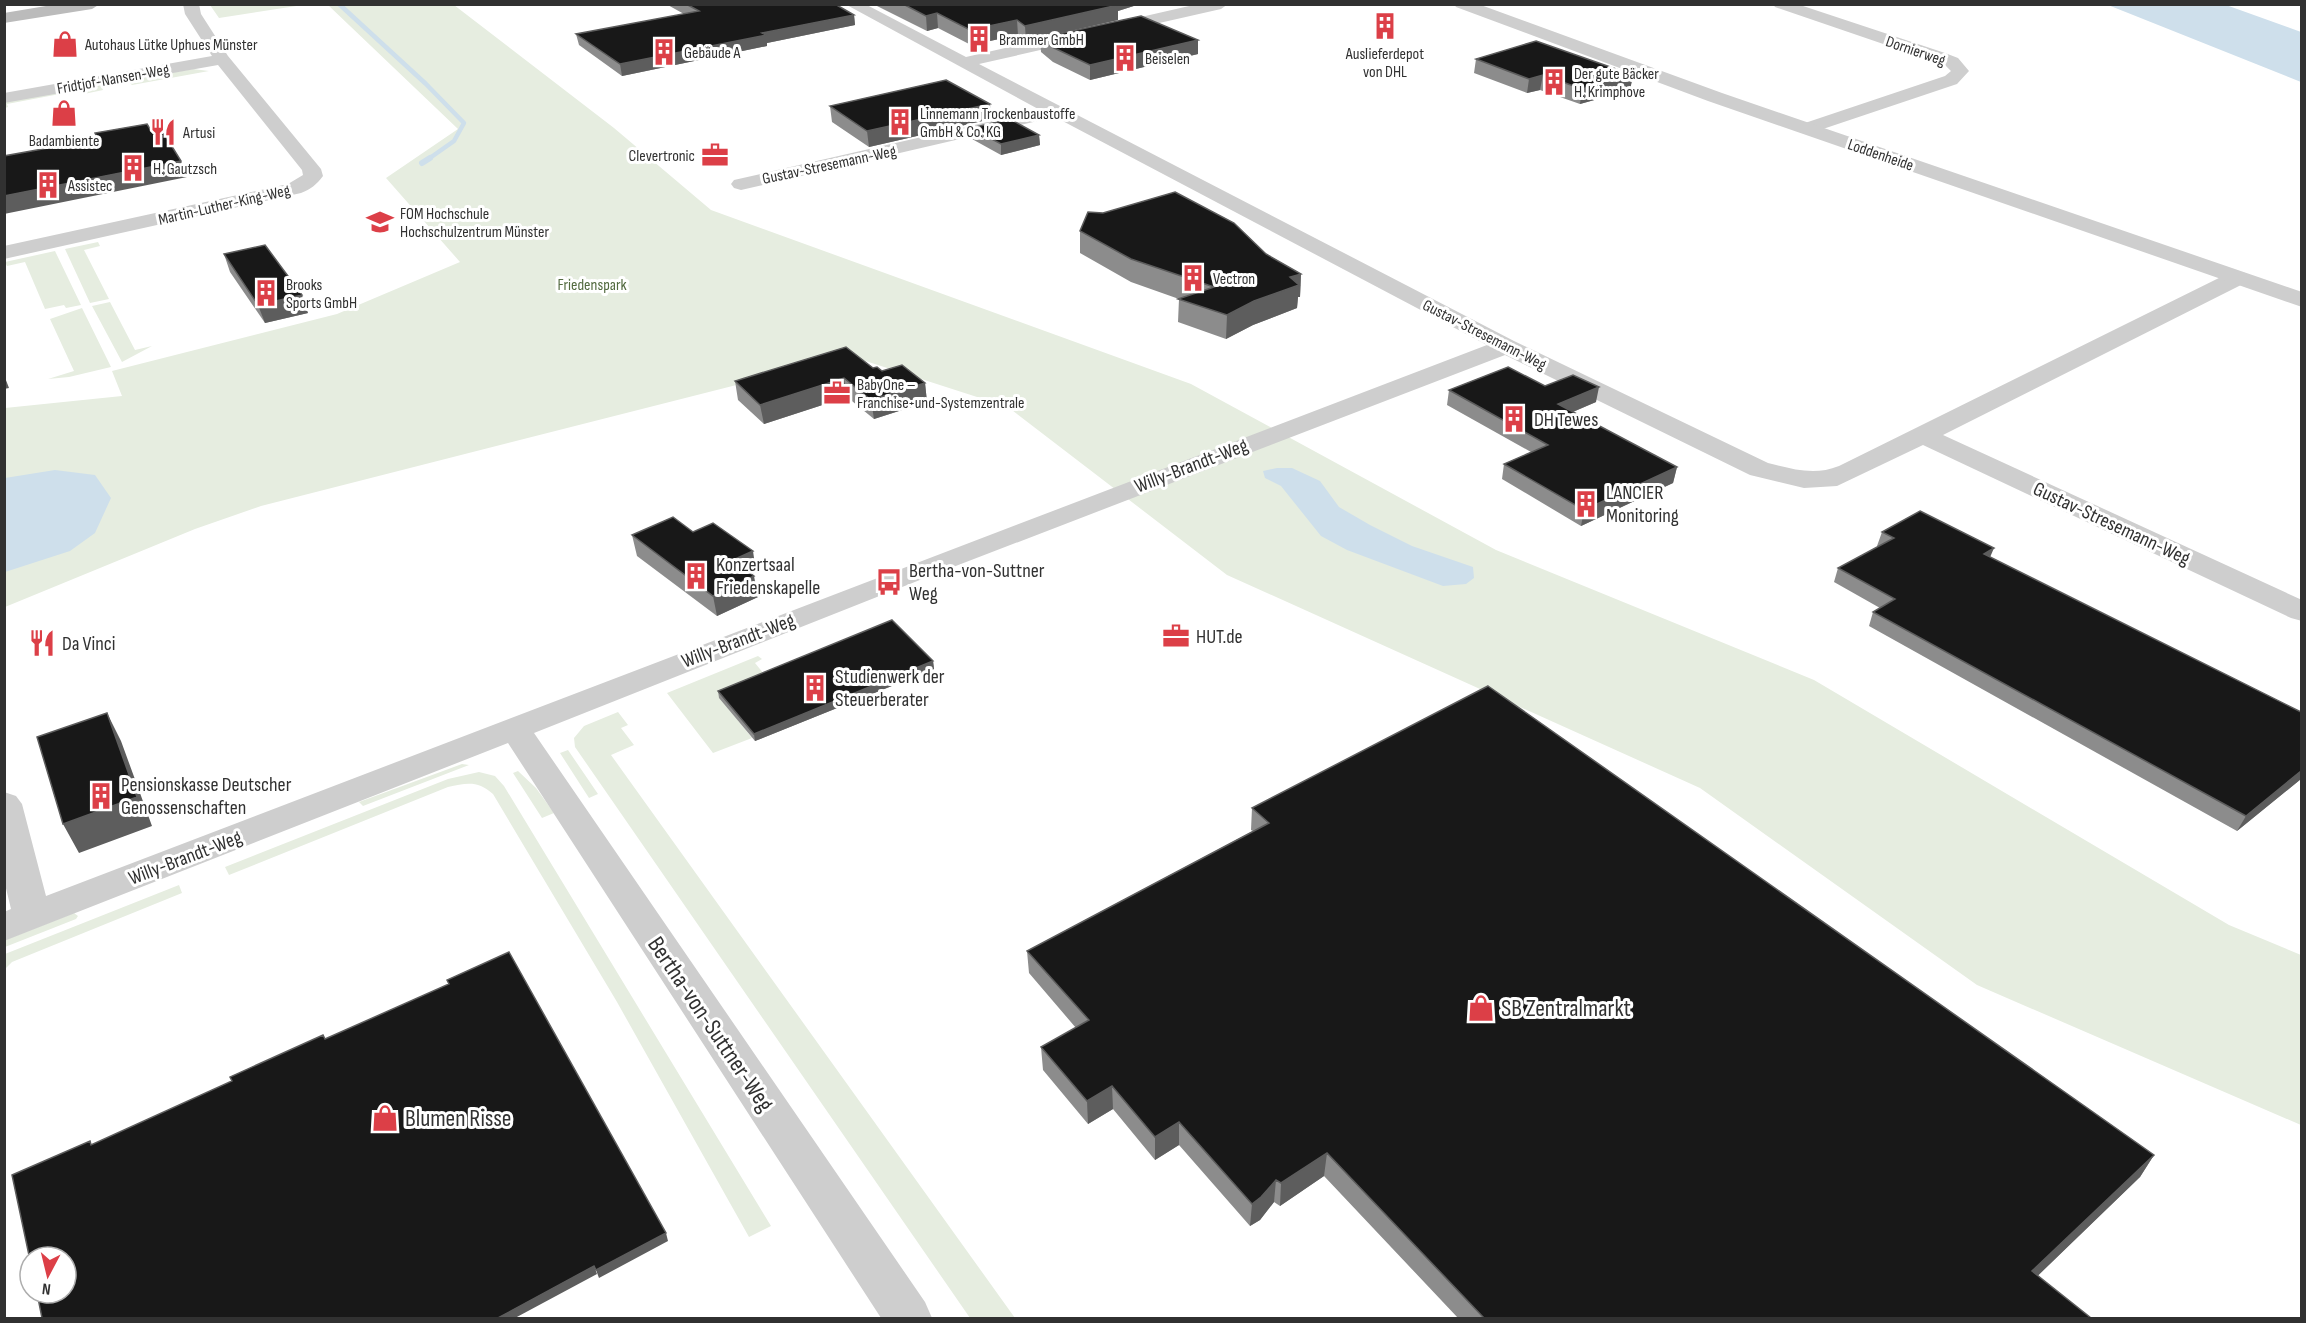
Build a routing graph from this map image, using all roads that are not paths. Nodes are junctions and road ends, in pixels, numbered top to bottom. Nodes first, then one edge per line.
1 (55, 4) edge
2 (92, 4) edge
3 (852, 4) edge
4 (1221, 4) edge
5 (1462, 4) edge
6 (1780, 4) edge
7 (176, 5) edge
8 (192, 9) edge
9 (4, 13) edge
10 (4, 18) edge
11 (222, 59) junction
12 (965, 62) junction
13 (4, 98) edge
14 (1058, 111) junction
15 (1808, 128) junction
16 (741, 184) dead end
17 (4, 253) edge
18 (2237, 278) junction
19 (2301, 300) edge
20 (1506, 346) junction
21 (1923, 435) junction
22 (2301, 612) edge
23 (515, 729) junction
24 (4, 804) edge
25 (18, 921) edge
26 (908, 1318) edge

1 - 9 main road
2 - 10 main road
3 - 12 street, Gustav-Stresemann-Weg
4 - 12 street
5 - 15 street, Loddenheide
6 - 15 street, Dornierweg
7 - 8 street, Martin-Luther-King-Weg
8 - 11 street, Martin-Luther-King-Weg
11 - 13 street, Fridtjof-Nansen-Weg
11 - 17 street, Martin-Luther-King-Weg
12 - 14 street, Gustav-Stresemann-Weg
14 - 16 street, Gustav-Stresemann-Weg
14 - 20 street, Gustav-Stresemann-Weg
15 - 18 street, Loddenheide
18 - 19 street, Loddenheide
18 - 21 street, Gustav-Stresemann-Weg
20 - 21 street, Gustav-Stresemann-Weg
20 - 23 street, Willy-Brandt-Weg
21 - 22 street, Gustav-Stresemann-Weg
23 - 25 street, Willy-Brandt-Weg
23 - 26 street, Bertha-von-Suttner-Weg
24 - 25 street

